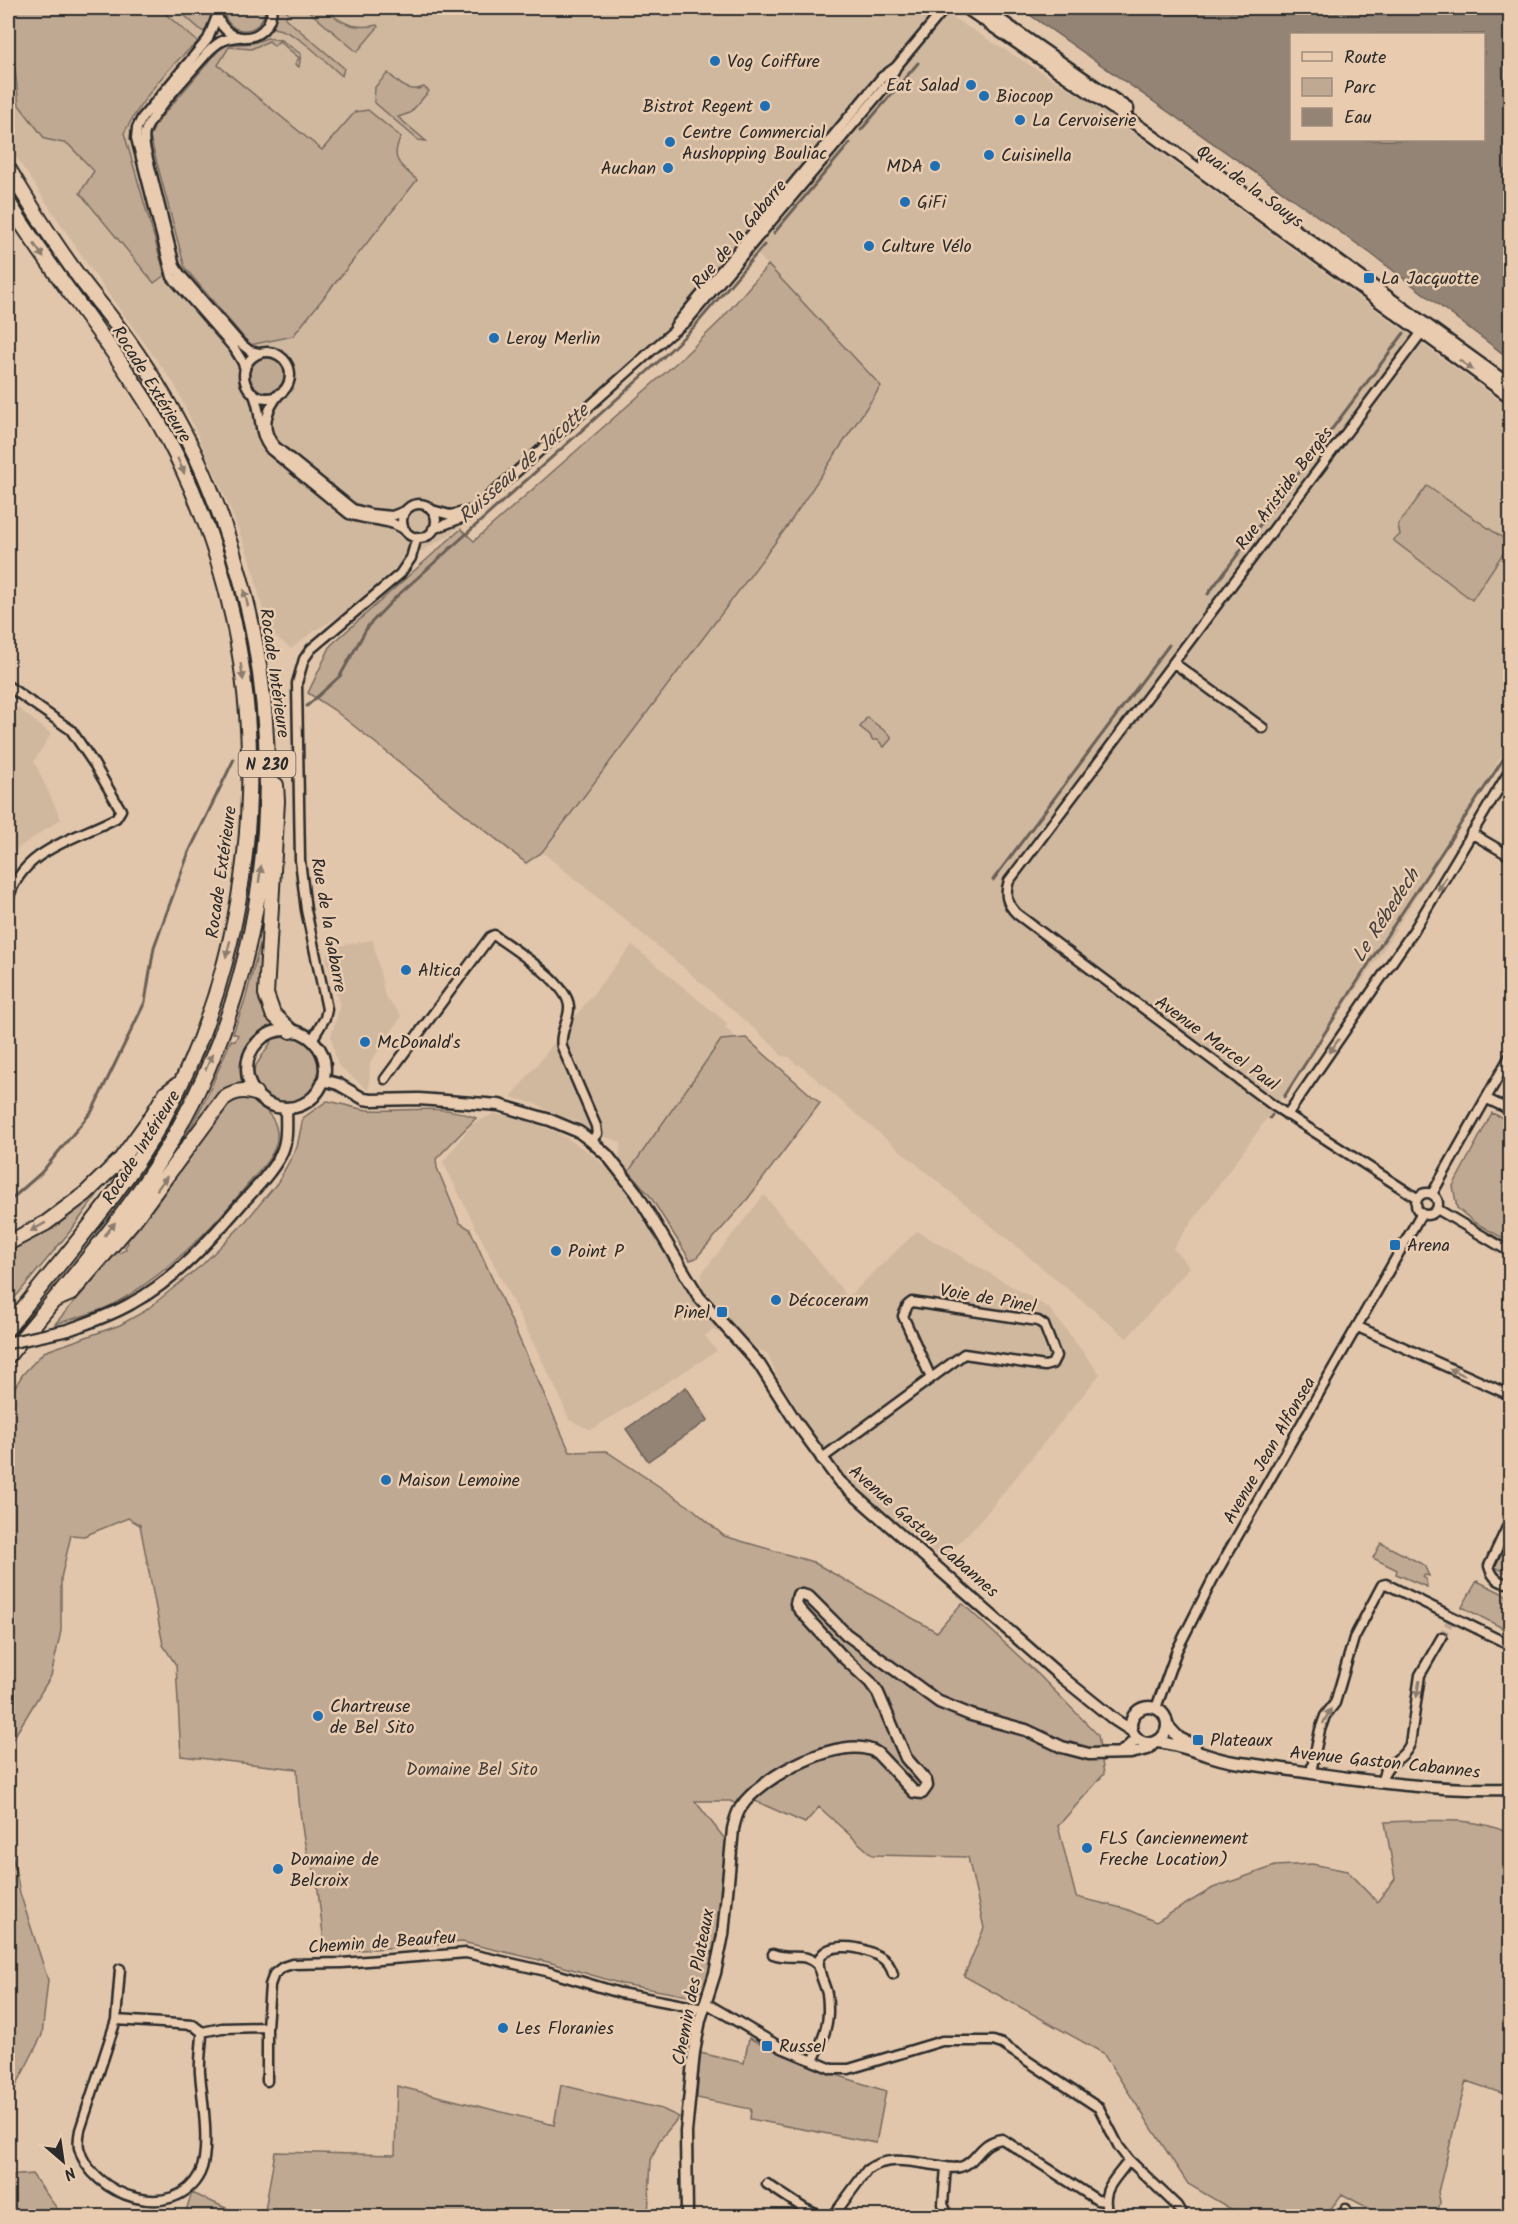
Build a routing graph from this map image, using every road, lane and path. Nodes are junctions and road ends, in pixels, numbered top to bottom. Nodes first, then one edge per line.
1 (272, 8) edge
2 (945, 8) edge
3 (966, 8) edge
4 (983, 8) edge
5 (217, 12) edge
6 (238, 37) junction
7 (8, 168) edge
8 (8, 202) edge
9 (1424, 329) junction
10 (259, 353) junction
11 (245, 369) junction
12 (1510, 385) edge
13 (253, 393) junction
14 (280, 393) junction
15 (1510, 397) edge
16 (475, 508) junction
17 (432, 510) junction
18 (405, 511) junction
19 (433, 529) junction
20 (405, 530) junction
21 (417, 537) junction
22 (1174, 663) junction
23 (8, 686) edge
24 (264, 696) junction
25 (1263, 728) dead end
26 (1510, 770) edge
27 (1471, 833) junction
28 (1510, 856) edge
29 (8, 900) edge
30 (1008, 902) joint
31 (291, 1030) junction
32 (312, 1040) junction
33 (1510, 1056) edge
34 (385, 1079) dead end
35 (324, 1080) junction
36 (181, 1082) junction
37 (255, 1093) junction
38 (1486, 1099) junction
39 (286, 1108) junction
40 (1510, 1110) edge
41 (1287, 1115) junction
42 (591, 1141) junction
43 (1432, 1194) junction
44 (1417, 1198) junction
45 (1437, 1209) junction
46 (1421, 1214) junction
47 (8, 1243) edge
48 (1510, 1252) edge
49 (53, 1301) junction
50 (1358, 1327) junction
51 (8, 1328) edge
52 (8, 1343) edge
53 (8, 1356) edge
54 (931, 1378) junction
55 (1510, 1395) edge
56 (821, 1459) junction
57 (1510, 1521) edge
58 (1510, 1583) edge
59 (1442, 1637) tunnel mouth
60 (1510, 1646) edge
61 (1156, 1707) junction
62 (1136, 1712) junction
63 (1109, 1713) junction
64 (1167, 1725) junction
65 (1134, 1735) junction
66 (1155, 1742) junction
67 (1118, 1753) junction
68 (1256, 1763) junction
69 (1311, 1772) junction
70 (1382, 1781) junction
71 (1510, 1789) edge
72 (773, 1954) dead end
73 (818, 1965) junction
74 (120, 1969) dead end
75 (893, 1974) dead end
76 (705, 2006) junction
77 (116, 2020) junction
78 (267, 2027) junction
79 (202, 2032) junction
80 (813, 2061) junction
81 (267, 2081) dead end
82 (1129, 2160) junction
83 (946, 2167) junction
84 (766, 2184) dead end
85 (1104, 2201) junction
86 (687, 2217) edge
87 (820, 2217) edge
88 (833, 2217) edge
89 (948, 2217) edge
90 (1108, 2217) edge
91 (1183, 2217) edge

1 - 6 street
2 - 16 street, Rue de la Gabarre
3 - 9 main road, Quai de la Souys
4 - 9 main road, Quai de la Souys
5 - 6 street
5 - 11 street
6 - 10 street
24 -> 7 highway, Rocade Intérieure / N 230
8 -> 36 highway, Rocade Extérieure / N 230
9 - 12 main road, Quai de la Souys
9 -> 15 main road, Quai de la Souys
9 - 22 street, Rue Aristide Bergès
10 - 11 street
10 - 14 street
11 - 13 street
13 - 14 street
13 - 20 street
14 - 18 street
16 - 17 street, Rue de la Gabarre
16 - 19 street, Rue de la Gabarre
17 - 18 street
17 - 19 street
18 - 20 street
19 - 21 street
20 - 21 street
21 - 32 street, Rue de la Gabarre
22 - 25 street
22 - 30 street, Rue Aristide Bergès
23 - 29 street
24 - 31 highway
49 -> 24 highway, Rocade Intérieure / N 230
26 - 27 street
27 - 28 street
27 -> 41 street
30 - 41 street, Avenue Marcel Paul
31 - 32 main road
31 - 37 main road
32 - 35 main road
33 - 38 street
34 - 42 street
35 - 39 main road
35 - 42 main road, Avenue Gaston Cabannes
36 -> 47 highway
36 - 51 highway, Rocade Extérieure / N 230
37 - 39 main road
49 -> 37 highway
38 - 40 street
38 - 43 street
39 - 52 main road, bridge
41 - 44 street, Avenue Marcel Paul
42 - 56 main road, Avenue Gaston Cabannes
43 - 44 street
43 - 45 street
44 - 46 street
45 - 46 street
45 - 48 street
46 - 50 street, Avenue Jean Alfonsea
49 - 53 highway, Rocade Intérieure / N 230
55 -> 50 street
50 - 61 street, Avenue Jean Alfonsea
54 - 54 street, Voie de Pinel
54 - 56 street, Voie de Pinel
56 - 63 main road, Avenue Gaston Cabannes
57 - 58 street
59 -> 70 street
69 -> 60 street
61 - 62 main road
61 - 64 main road
62 - 63 main road
62 - 65 main road
63 - 65 main road, Avenue Gaston Cabannes
64 - 66 main road
64 - 68 main road, Avenue Gaston Cabannes
65 - 66 main road
65 - 67 main road
66 - 67 main road, Chemin des Plateaux
66 - 68 main road, Avenue Gaston Cabannes
67 - 76 main road, Chemin des Plateaux
68 - 69 main road, Avenue Gaston Cabannes
69 - 70 main road, Avenue Gaston Cabannes
70 - 71 main road, Avenue Gaston Cabannes
72 - 73 street
73 - 75 street
73 - 80 street
74 - 77 street
76 - 78 street, Chemin de Beaufeu
76 - 80 street
76 - 86 main road, Chemin des Plateaux
77 - 79 street
77 - 79 street
78 - 79 street
78 - 81 street, Chemin de Beaufeu
80 - 82 street
82 - 85 street
82 - 91 street
83 - 85 street
83 - 88 street
83 - 89 street
84 - 87 street
85 - 90 street

